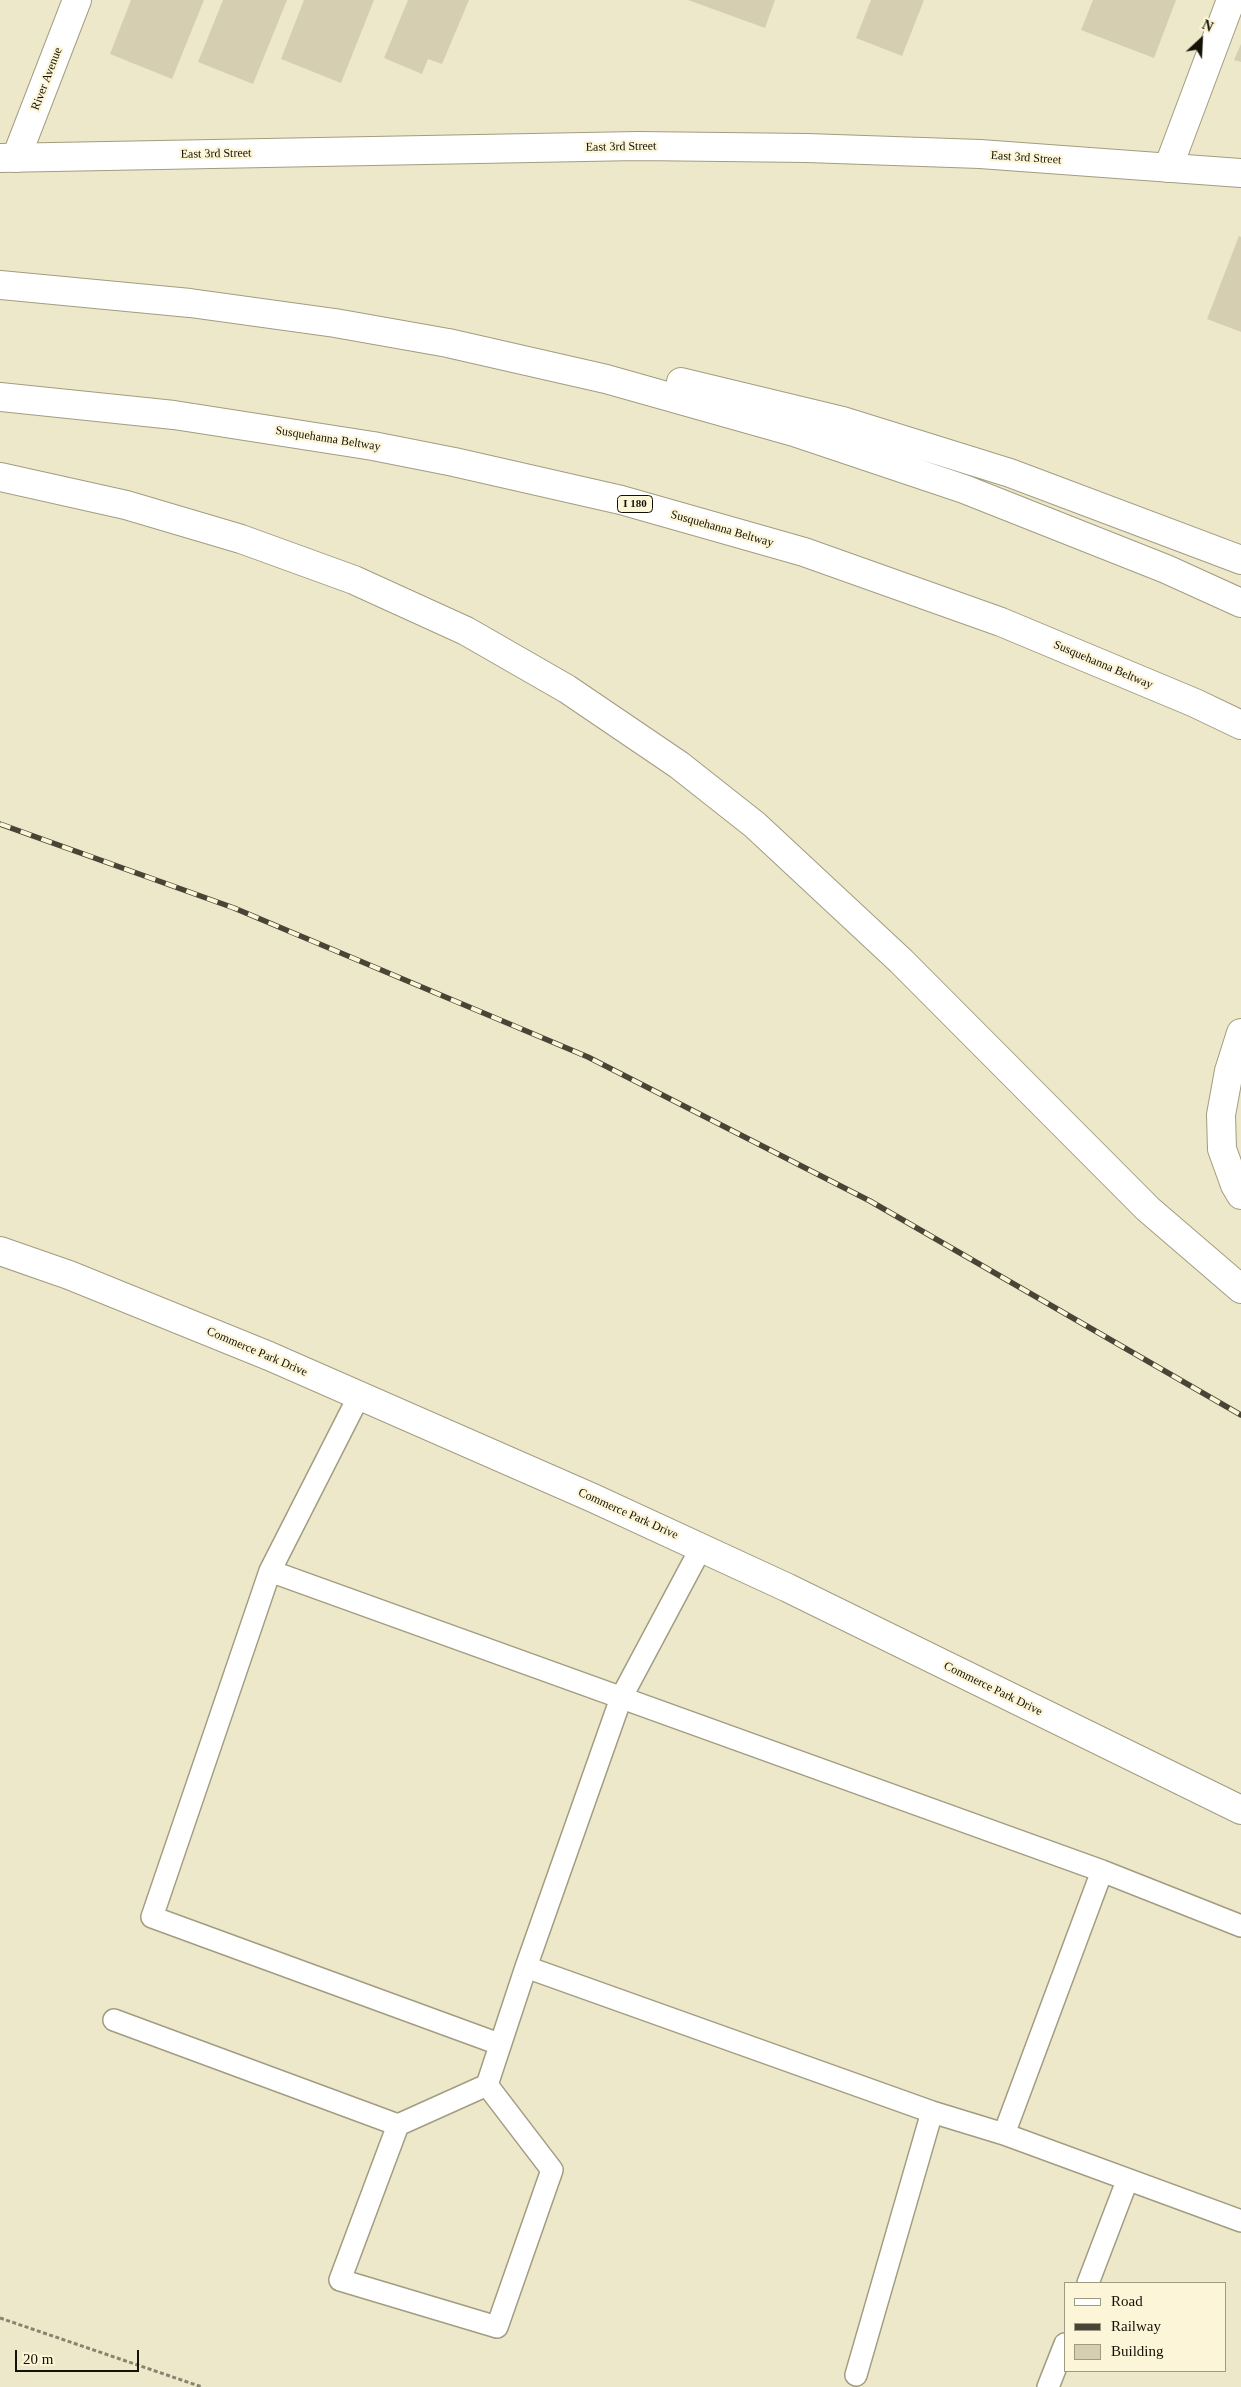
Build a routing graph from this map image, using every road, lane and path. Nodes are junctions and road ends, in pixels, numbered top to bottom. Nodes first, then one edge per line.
1 (77, 0) edge
2 (1231, 0) edge
3 (8, 158) edge
4 (1168, 168) junction
5 (1241, 173) edge
6 (0, 285) edge
7 (448, 343) junction
8 (0, 397) edge
9 (0, 477) edge
10 (1241, 560) edge
11 (1241, 603) edge
12 (1241, 725) edge
13 (1241, 1034) edge
14 (1241, 1195) edge
15 (0, 1251) edge
16 (1241, 1290) edge
17 (359, 1396) junction
18 (701, 1548) junction
19 (270, 1571) junction
20 (621, 1698) junction
21 (1241, 1810) edge
22 (1102, 1871) junction
23 (1241, 1926) edge
24 (526, 1967) junction
25 (114, 2020) dead end
26 (499, 2044) junction
27 (487, 2085) junction
28 (932, 2112) junction
29 (398, 2125) junction
30 (1004, 2134) junction
31 (1127, 2181) junction
32 (1241, 2221) edge
33 (1088, 2282) edge
34 (0, 2318) edge
35 (1064, 2347) edge
36 (856, 2375) dead end
37 (202, 2387) edge
38 (1048, 2387) edge

1 - 3 main road, River Avenue
2 - 4 main road
3 - 4 main road, East 3rd Street
4 - 5 main road, East 3rd Street
6 - 7 main road
7 - 10 main road
7 - 11 main road
8 - 12 main road, Susquehanna Beltway / I 180
9 - 16 main road
13 - 14 main road
15 - 17 main road, Commerce Park Drive
17 - 18 main road, Commerce Park Drive
17 - 19 lane
18 - 20 lane
18 - 21 main road, Commerce Park Drive
19 - 20 lane
19 - 26 lane
20 - 22 lane
20 - 24 lane
22 - 23 lane
22 - 30 lane
24 - 26 lane
24 - 28 lane
25 - 29 lane
26 - 27 lane
27 - 29 lane
27 - 29 lane
28 - 30 lane
28 - 36 lane
30 - 31 lane
31 - 32 lane
31 - 33 lane
34 - 37 path
35 - 38 lane

